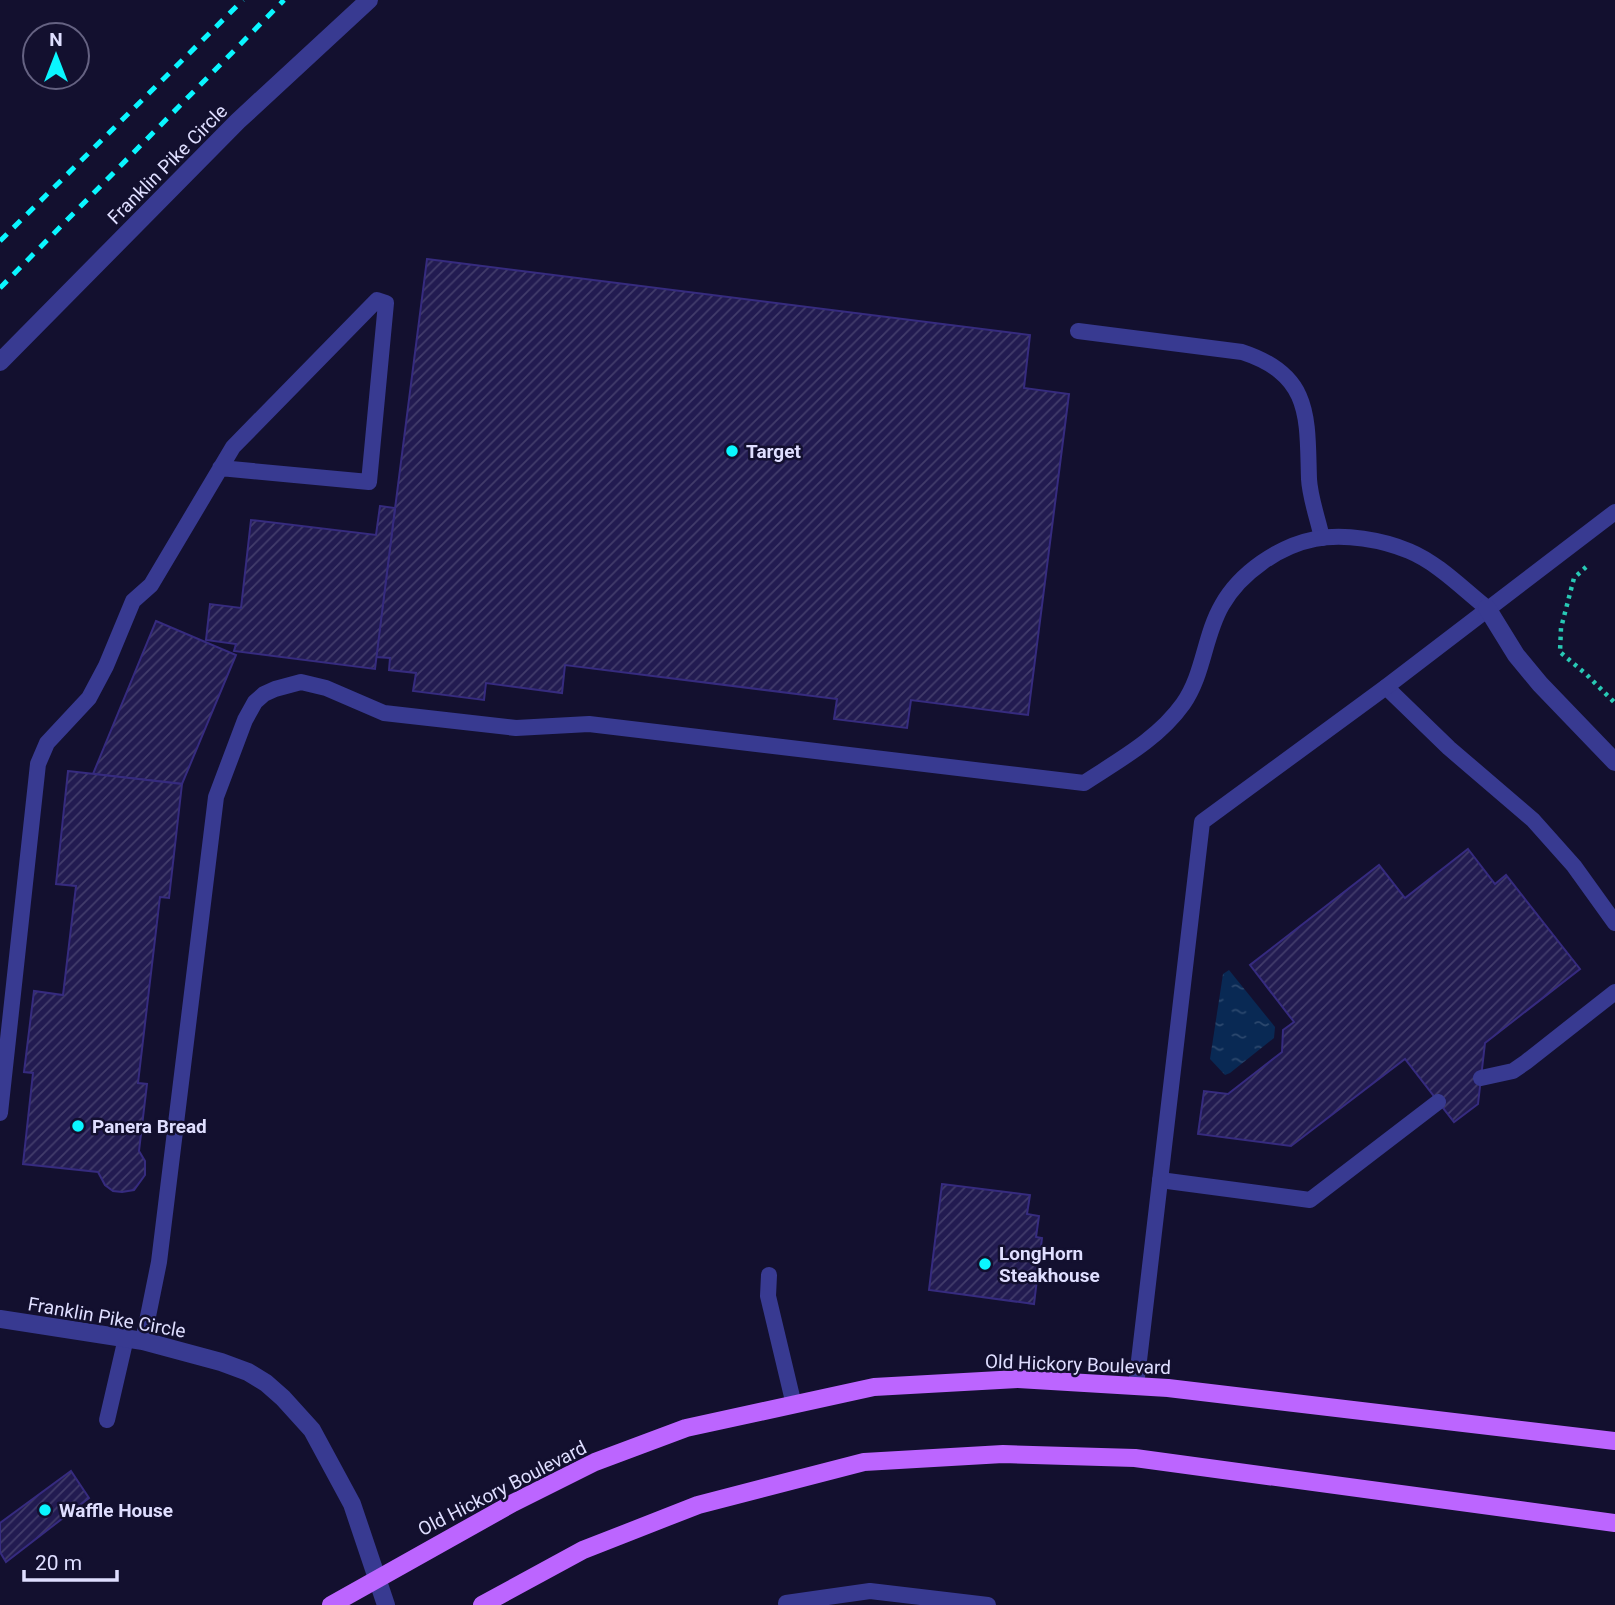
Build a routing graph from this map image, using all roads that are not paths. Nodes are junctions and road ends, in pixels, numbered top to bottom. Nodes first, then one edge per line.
1 (369, 0) edge
2 (1079, 331) dead end
3 (0, 362) edge
4 (220, 468) junction
5 (1615, 512) edge
6 (1322, 538) junction
7 (1487, 608) junction
8 (1386, 687) junction
9 (1615, 762) edge
10 (1615, 923) edge
11 (1615, 992) edge
12 (1481, 1078) dead end
13 (1438, 1102) dead end
14 (0, 1113) edge
15 (1160, 1180) junction
16 (769, 1275) dead end
17 (0, 1320) edge
18 (134, 1340) junction
19 (1136, 1386) junction
20 (794, 1405) junction
21 (107, 1420) dead end
22 (1615, 1441) edge
23 (1615, 1524) edge
24 (377, 1578) junction
25 (783, 1604) edge
26 (331, 1605) edge
27 (386, 1605) edge
28 (482, 1605) edge
29 (988, 1605) edge

1 - 3 street, Franklin Pike Circle
2 - 6 lane
4 - 4 lane
4 - 14 lane
5 - 7 lane
6 - 7 lane
6 - 18 lane
7 - 8 lane
7 - 9 street
8 - 10 lane
8 - 15 lane
11 - 12 lane
13 - 15 lane
15 - 19 lane
16 - 20 lane
17 - 18 street, Franklin Pike Circle
18 - 21 lane
18 - 24 street, Franklin Pike Circle
19 - 20 main road, Old Hickory Boulevard
19 - 22 main road, Old Hickory Boulevard
20 - 24 main road, Old Hickory Boulevard
23 - 28 main road
24 - 26 main road, Old Hickory Boulevard
24 - 27 street, Franklin Pike Circle
25 - 29 lane

